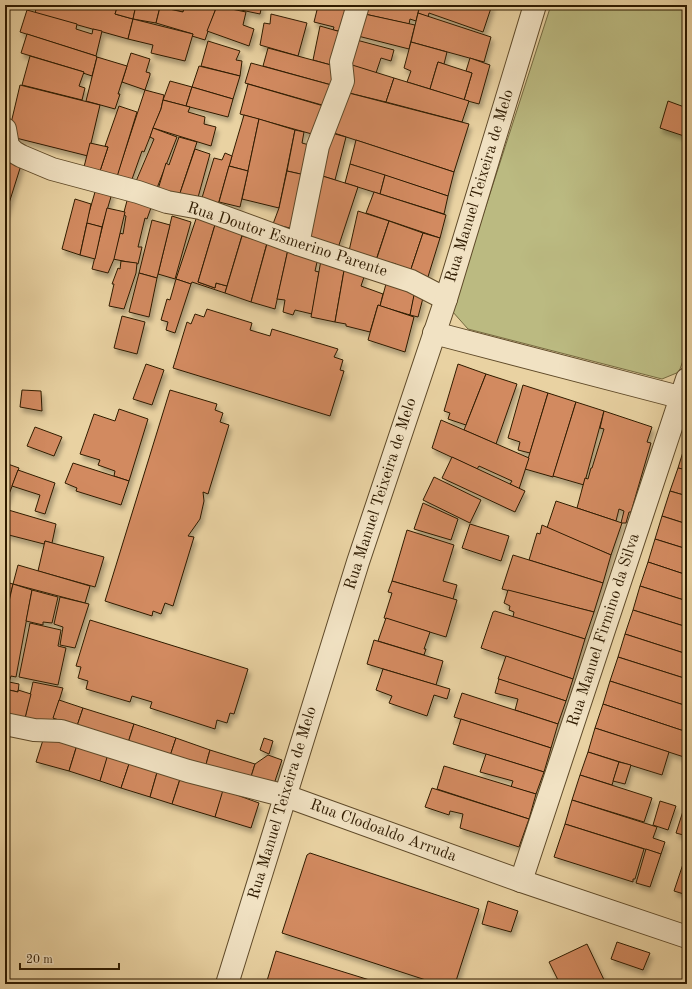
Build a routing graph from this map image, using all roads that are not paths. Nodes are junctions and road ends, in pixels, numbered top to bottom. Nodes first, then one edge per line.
1 (358, 5) edge
2 (535, 5) edge
3 (5, 129) edge
4 (298, 244) junction
5 (446, 298) junction
6 (434, 333) junction
7 (685, 392) edge
8 (5, 724) edge
9 (286, 796) junction
10 (521, 881) junction
11 (687, 937) edge
12 (227, 984) edge

1 - 4 street
2 - 5 street, Rua Manuel Teixeira de Melo
3 - 4 street, Rua Doutor Esmerino Parente
4 - 5 street, Rua Doutor Esmerino Parente
5 - 6 street, Rua Manuel Teixeira de Melo
6 - 7 street
6 - 9 street, Rua Manuel Teixeira de Melo
7 - 10 street, Rua Manuel Firmino da Silva
8 - 9 street, Rua Clodoaldo Arruda
9 - 10 street, Rua Clodoaldo Arruda
9 - 12 street, Rua Manuel Teixeira de Melo
10 - 11 street, Rua Clodoaldo Arruda

